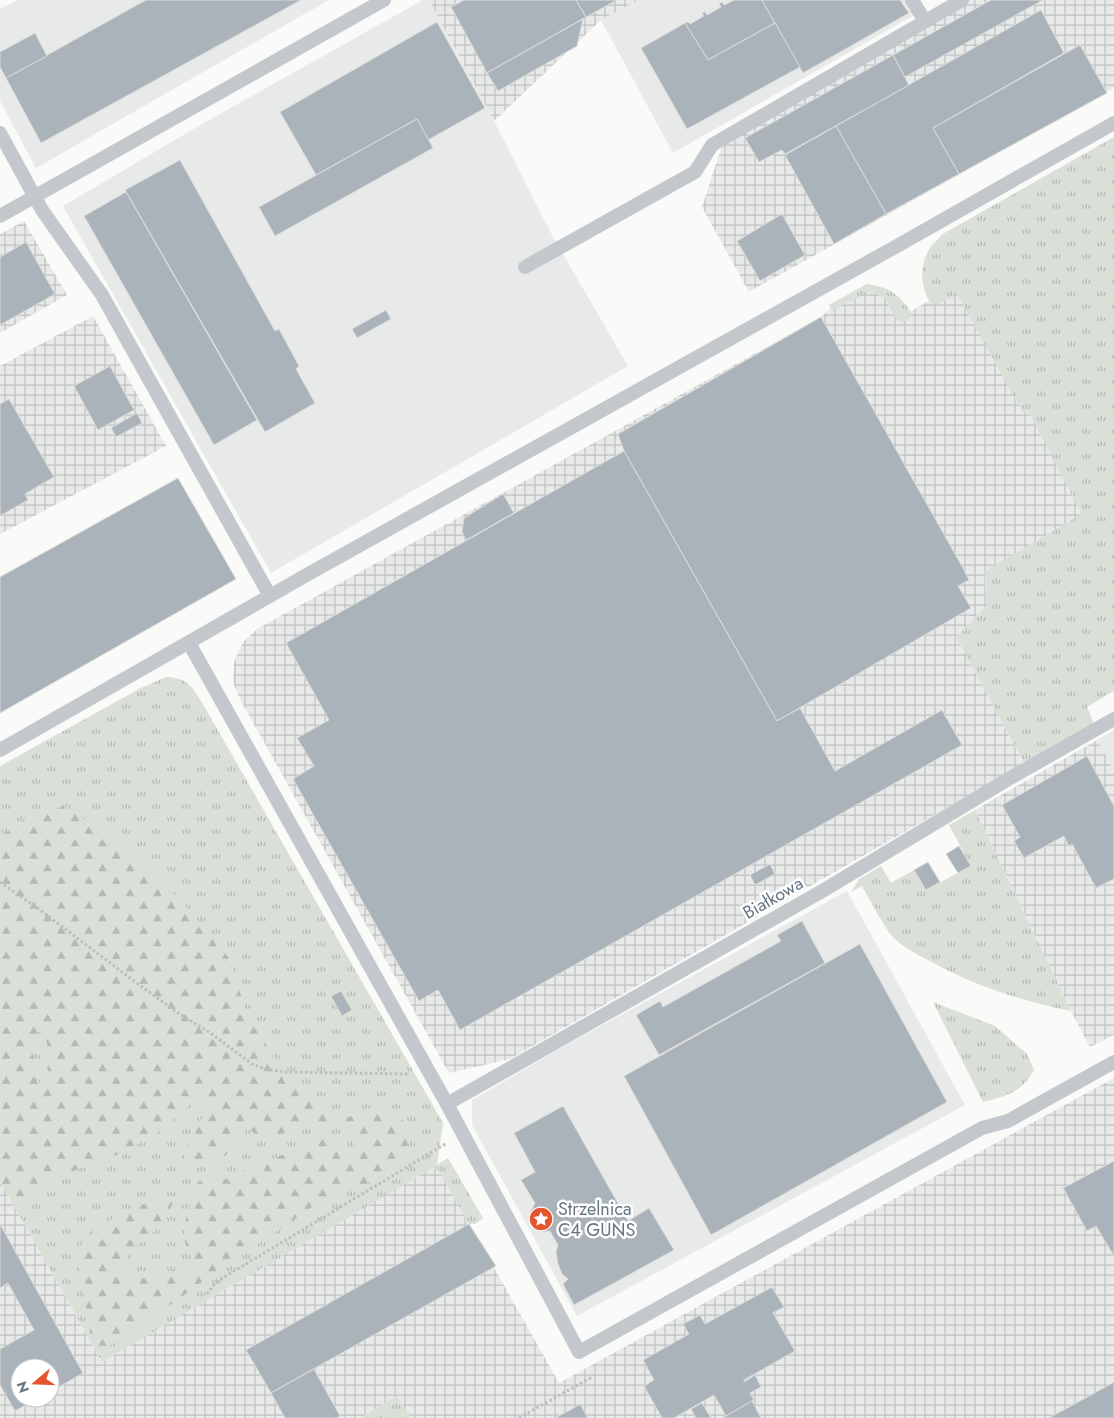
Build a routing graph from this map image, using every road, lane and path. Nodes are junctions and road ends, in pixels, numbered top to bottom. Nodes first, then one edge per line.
1 (384, 0) edge
2 (912, 0) edge
3 (962, 0) edge
4 (924, 21) junction
5 (1114, 123) edge
6 (0, 132) edge
7 (35, 196) junction
8 (0, 216) edge
9 (525, 267) dead end
10 (270, 596) junction
11 (189, 643) junction
12 (1114, 719) edge
13 (0, 750) edge
14 (0, 882) edge
15 (1114, 1062) edge
16 (430, 1074) junction
17 (447, 1104) junction
18 (463, 1134) junction
19 (207, 1294) dead end
20 (592, 1377) dead end
21 (519, 1418) edge

1 - 7 lane
2 - 4 lane
3 - 4 lane
4 - 9 lane
5 - 10 lane
6 - 7 lane
7 - 8 lane
7 - 10 lane
10 - 11 lane
11 - 13 lane
11 - 16 lane
12 - 17 lane, Białkowa
14 - 16 path
15 - 18 lane
16 - 17 lane
17 - 18 lane
18 - 19 path
20 - 21 path

